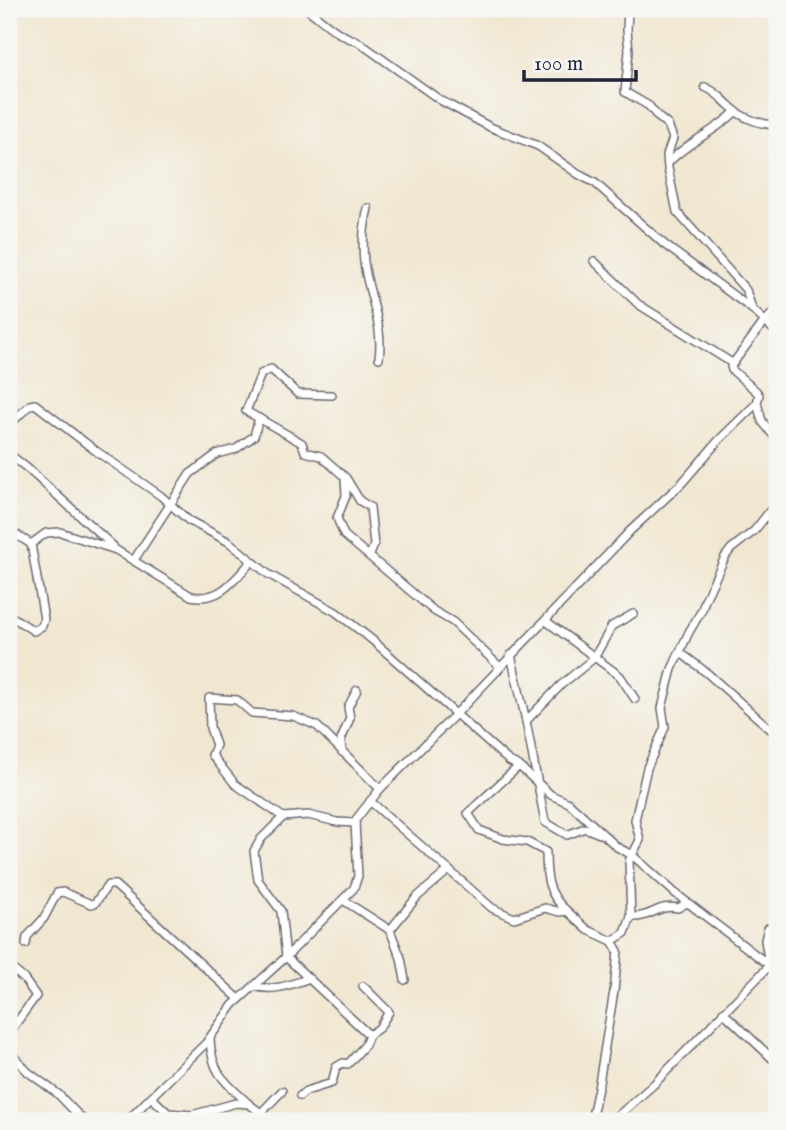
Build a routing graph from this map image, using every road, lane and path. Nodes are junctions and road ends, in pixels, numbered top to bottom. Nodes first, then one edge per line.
1 (307, 9) edge
2 (628, 9) edge
3 (705, 87) dead end
4 (736, 111) junction
5 (777, 125) edge
6 (668, 163) junction
7 (368, 208) dead end
8 (594, 261) dead end
9 (752, 309) junction
10 (777, 309) edge
11 (764, 322) junction
12 (777, 333) edge
13 (379, 358) dead end
14 (732, 363) junction
15 (332, 395) dead end
16 (757, 403) junction
17 (259, 418) junction
18 (9, 425) edge
19 (777, 440) edge
20 (9, 454) edge
21 (345, 477) junction
22 (777, 502) edge
23 (169, 504) junction
24 (9, 530) edge
25 (31, 544) junction
26 (116, 550) junction
27 (370, 555) junction
28 (134, 560) junction
29 (252, 561) junction
30 (633, 614) dead end
31 (9, 615) edge
32 (545, 621) junction
33 (681, 653) junction
34 (511, 655) junction
35 (594, 658) junction
36 (499, 666) junction
37 (357, 690) dead end
38 (635, 699) dead end
39 (457, 713) junction
40 (526, 721) junction
41 (777, 735) edge
42 (342, 752) junction
43 (519, 766) junction
44 (536, 782) junction
45 (380, 789) junction
46 (370, 801) junction
47 (283, 817) junction
48 (355, 823) junction
49 (604, 835) junction
50 (632, 855) junction
51 (449, 870) junction
52 (343, 900) junction
53 (687, 903) junction
54 (567, 911) junction
55 (631, 916) junction
56 (390, 930) junction
57 (777, 937) edge
58 (612, 941) junction
59 (26, 944) dead end
60 (286, 957) junction
61 (777, 958) edge
62 (769, 965) junction
63 (9, 966) edge
64 (307, 979) junction
65 (405, 979) dead end
66 (254, 986) junction
67 (363, 986) dead end
68 (239, 999) junction
69 (723, 1012) junction
70 (9, 1033) edge
71 (369, 1035) junction
72 (209, 1039) junction
73 (9, 1051) edge
74 (777, 1063) edge
75 (282, 1091) dead end
76 (300, 1096) dead end
77 (151, 1097) junction
78 (249, 1104) junction
79 (168, 1113) junction
80 (261, 1113) junction
81 (128, 1120) edge
82 (84, 1121) edge
83 (174, 1121) edge
84 (271, 1121) edge
85 (590, 1121) edge
86 (612, 1121) edge

1 - 9 street
2 - 6 street
3 - 4 street
4 - 5 street
4 - 6 street
6 - 9 street
7 - 13 street
8 - 14 street
9 - 11 street
10 - 11 street
11 - 12 street
11 - 14 street
14 - 16 street
15 - 17 street
16 - 19 street
16 - 32 street
17 - 21 street
17 - 23 street
18 - 23 street
20 - 26 street
21 - 27 street
21 - 27 street
22 - 33 street
23 - 28 street
23 - 29 street
24 - 25 street
25 - 26 street
25 - 31 street
26 - 28 street
27 - 36 street
28 - 29 street
29 - 39 street
30 - 35 street
32 - 34 street
32 - 35 street
33 - 41 street
33 - 50 street
34 - 36 street
34 - 40 street
35 - 38 street
35 - 40 street
36 - 39 street
37 - 42 street
39 - 43 street
39 - 45 street
40 - 44 street
42 - 45 street
42 - 47 street
43 - 44 street
43 - 54 street
44 - 49 street
44 - 49 street
45 - 46 street
46 - 48 street
46 - 51 street
47 - 48 street
47 - 60 street
48 - 52 street
49 - 50 street
50 - 53 street
50 - 55 street
51 - 54 street
51 - 56 street
52 - 56 street
52 - 60 street
53 - 55 street
53 - 62 street
54 - 58 street
55 - 58 street
56 - 65 street
57 - 62 street
58 - 85 street
59 - 68 street
60 - 64 street
60 - 66 street
61 - 62 street
62 - 69 street
63 - 70 street
64 - 66 street
64 - 71 street
66 - 68 street
67 - 71 street
68 - 72 street
69 - 74 street
69 - 86 street
71 - 76 street
72 - 77 street
72 - 78 street
73 - 82 street
75 - 80 street
77 - 79 street
77 - 81 street
78 - 79 street
78 - 80 street
79 - 83 street
80 - 84 street
81 - 83 street

